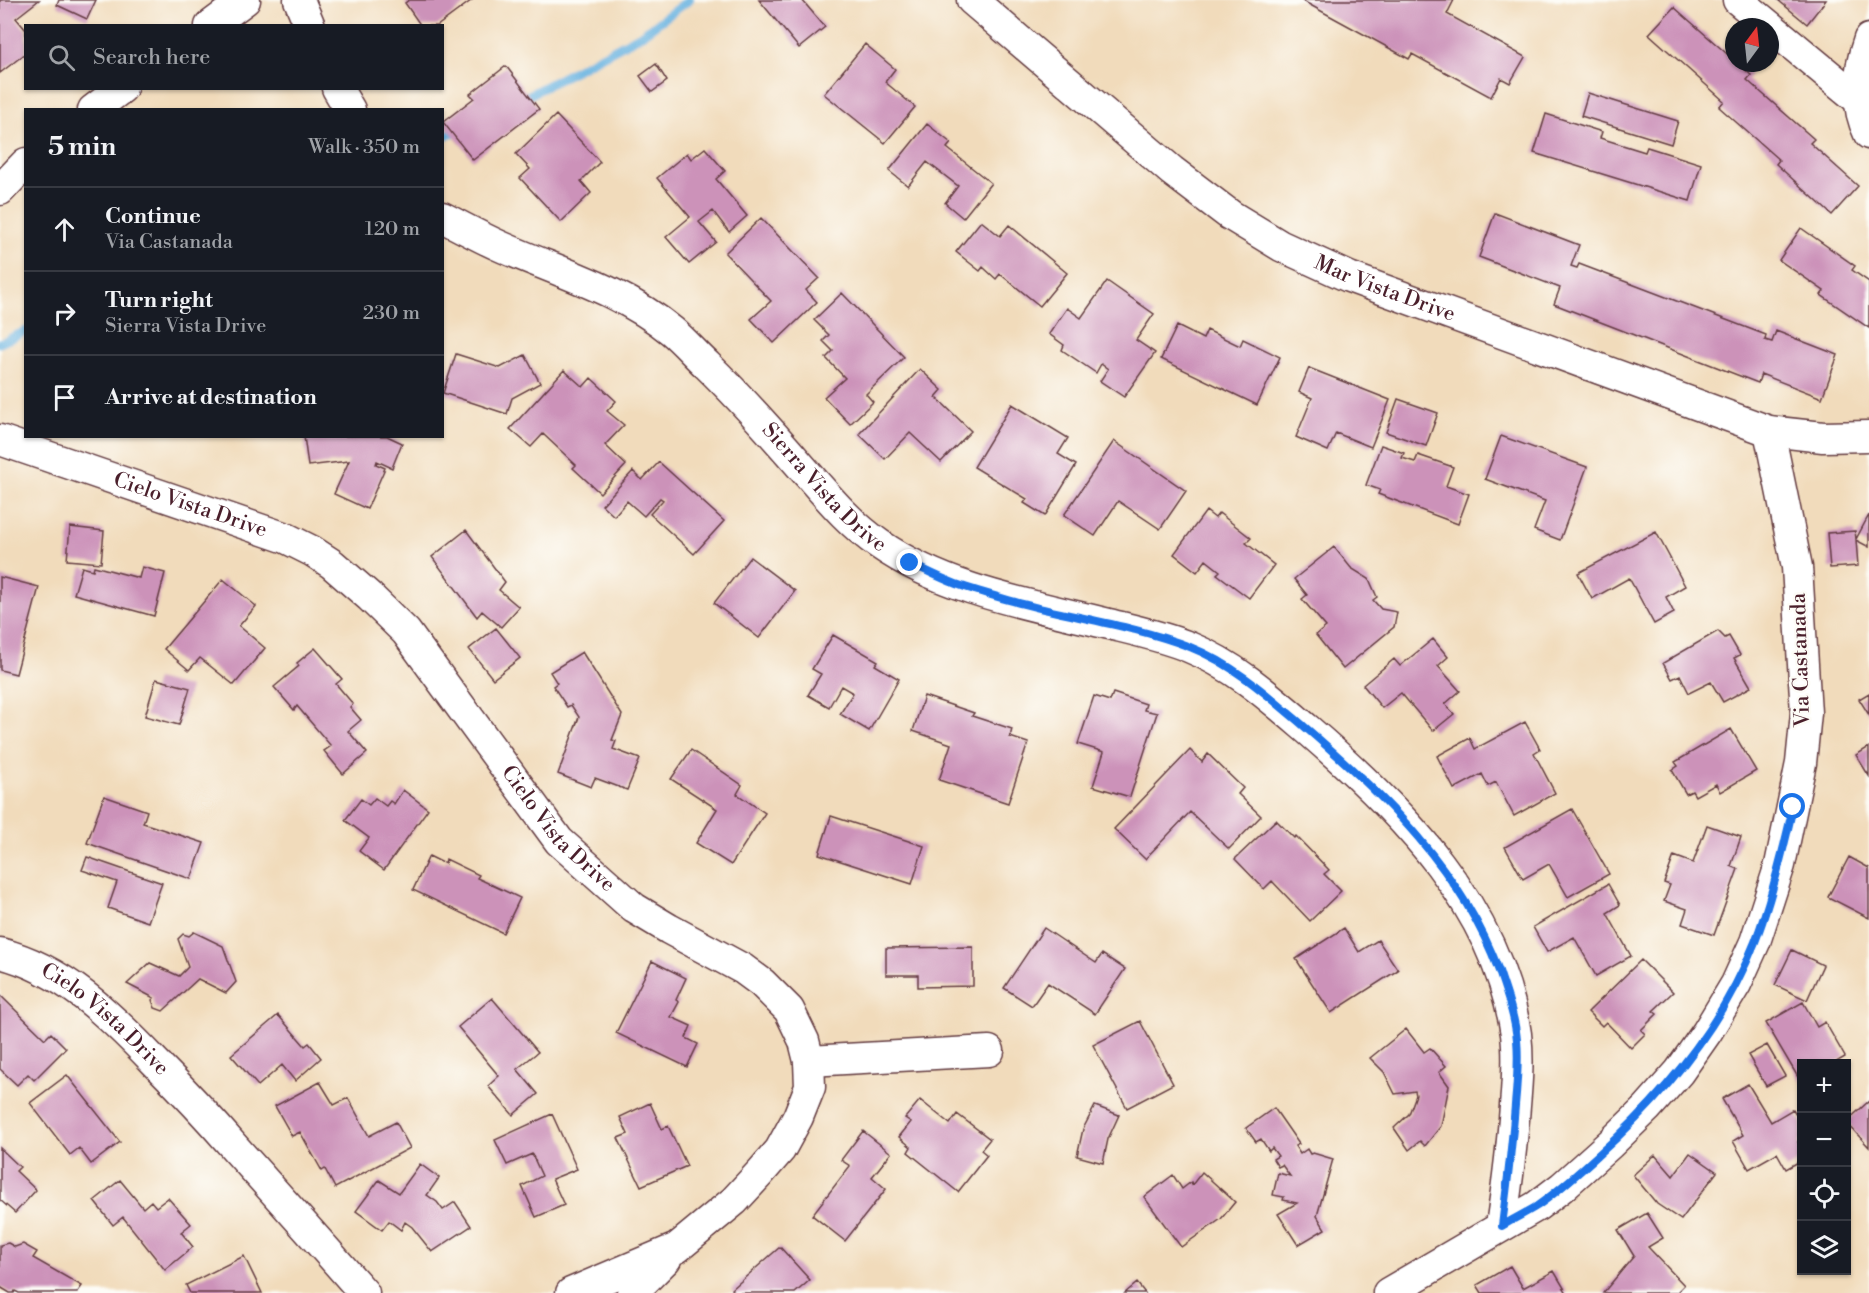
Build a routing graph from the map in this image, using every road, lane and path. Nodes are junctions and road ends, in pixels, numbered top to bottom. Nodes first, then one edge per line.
1 (245, 0) edge
2 (299, 0) edge
3 (972, 0) edge
4 (1738, 0) edge
5 (213, 24) edge
6 (309, 24) edge
7 (1869, 39) edge
8 (119, 90) edge
9 (338, 90) edge
10 (1859, 100) junction
11 (96, 108) edge
12 (349, 108) edge
13 (1869, 134) edge
14 (24, 165) edge
15 (0, 190) edge
16 (444, 218) edge
17 (1769, 431) junction
18 (1869, 436) edge
19 (0, 440) edge
20 (0, 953) edge
21 (989, 1051) dead end
22 (809, 1061) junction
23 (1502, 1226) junction
24 (677, 1248) junction
25 (364, 1293) edge
26 (571, 1293) edge
27 (632, 1293) edge
28 (1388, 1293) edge

1 - 5 street
2 - 6 street
3 - 17 street, Mar Vista Drive
4 - 10 street
7 - 10 street
8 - 11 street
9 - 12 street
10 - 13 street
14 - 15 street
16 - 23 street, Sierra Vista Drive
17 - 18 street, Mar Vista Drive
17 - 23 street, Via Castanada
19 - 22 street, Cielo Vista Drive
20 - 25 street, Cielo Vista Drive
21 - 22 street
22 - 24 street, Cielo Vista Drive
23 - 28 street, Via Castanada
24 - 26 street, Cielo Vista Drive
24 - 27 street

